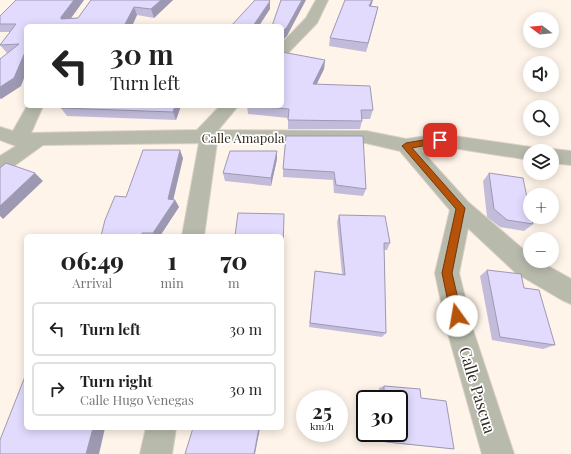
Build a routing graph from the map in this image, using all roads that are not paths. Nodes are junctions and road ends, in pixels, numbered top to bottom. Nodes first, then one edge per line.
1 (322, 0) edge
2 (284, 49) edge
3 (34, 108) edge
4 (228, 108) edge
5 (0, 133) edge
6 (205, 137) junction
7 (39, 139) junction
8 (18, 140) junction
9 (406, 146) junction
10 (523, 152) edge
11 (559, 157) edge
12 (571, 158) edge
13 (0, 166) edge
14 (461, 208) junction
15 (193, 234) edge
16 (571, 292) edge
17 (161, 430) edge
18 (156, 454) edge
19 (498, 454) edge

1 - 2 street
3 - 8 street
4 - 6 street
5 - 8 street
6 - 7 street, Calle Amapola
6 - 9 street, Calle Amapola
6 - 15 street
7 - 8 street
7 - 13 street
9 - 10 street
9 - 14 street
11 - 12 street
14 - 16 street
14 - 19 street, Calle Pascua
17 - 18 street

